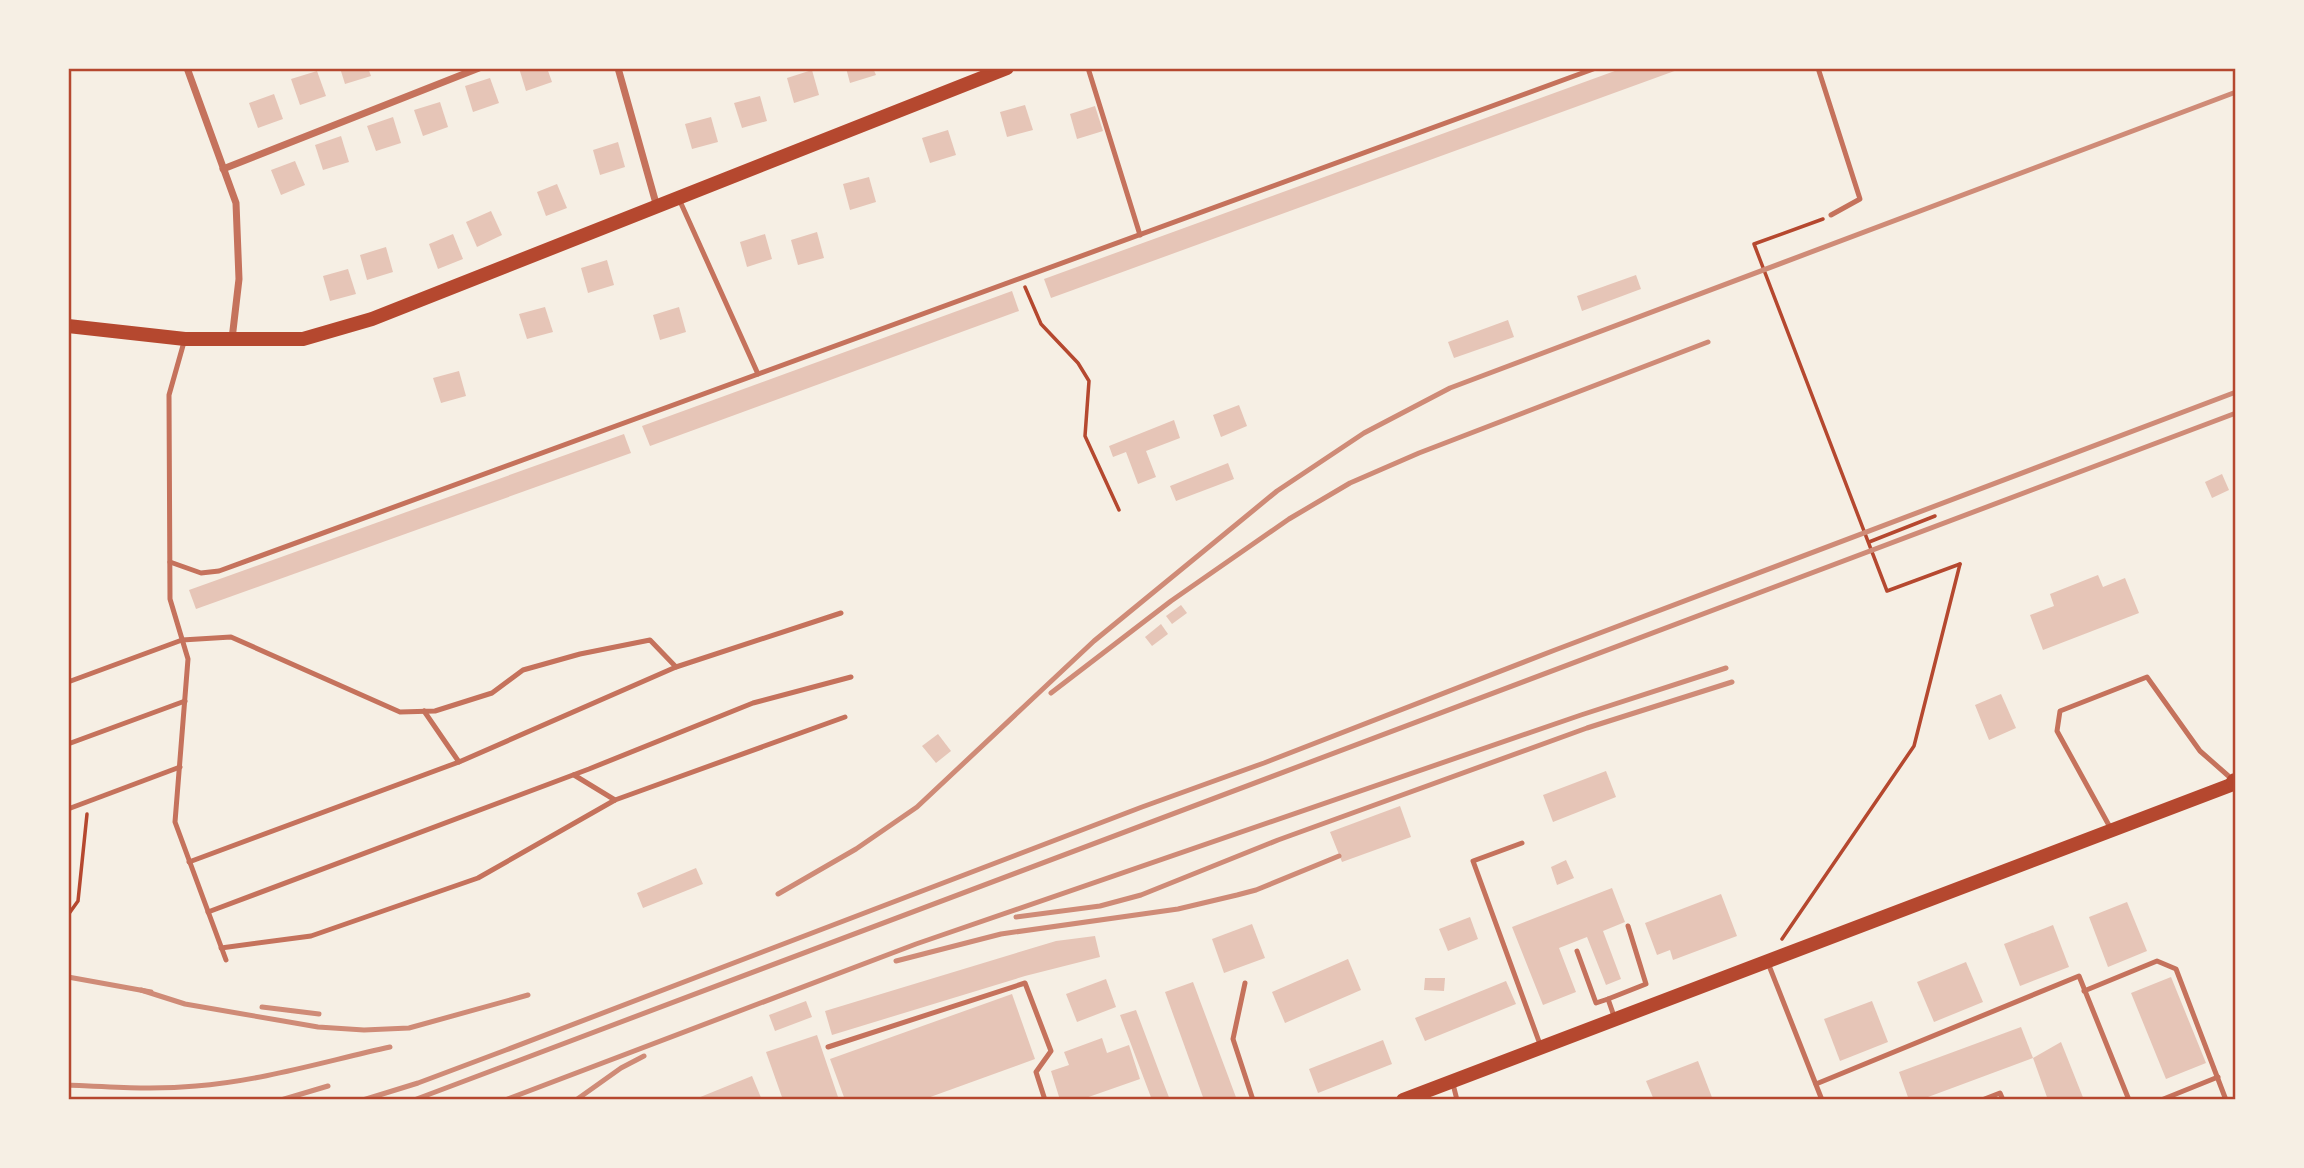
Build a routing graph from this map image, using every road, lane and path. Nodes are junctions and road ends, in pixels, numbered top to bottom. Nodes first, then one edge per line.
1 (187, 68) edge
2 (480, 68) edge
3 (618, 68) edge
4 (1007, 68) edge
5 (1088, 68) edge
6 (1596, 68) edge
7 (1818, 68) edge
8 (223, 169) junction
9 (679, 199) junction
10 (657, 208) junction
11 (1831, 215) joint
12 (1140, 235) junction
13 (1022, 278) junction
14 (68, 326) edge
15 (232, 338) junction
16 (185, 339) junction
17 (758, 374) junction
18 (1119, 510) dead end
19 (1935, 516) dead end
20 (1868, 542) junction
21 (170, 562) junction
22 (841, 613) dead end
23 (182, 640) junction
24 (676, 667) junction
25 (851, 677) dead end
26 (68, 682) edge
27 (185, 701) junction
28 (424, 711) junction
29 (845, 716) dead end
30 (68, 744) edge
31 (459, 762) junction
32 (180, 767) junction
33 (574, 775) junction
34 (2236, 782) edge
35 (615, 800) junction
36 (88, 802) junction
37 (68, 809) edge
38 (2111, 830) junction
39 (1522, 843) dead end
40 (189, 862) junction
41 (208, 912) junction
42 (68, 915) edge
43 (1628, 926) dead end
44 (221, 948) junction
45 (1577, 951) dead end
46 (226, 960) dead end
47 (1767, 960) junction
48 (1245, 983) dead end
49 (2084, 990) junction
50 (1608, 999) junction
51 (1615, 1019) junction
52 (828, 1047) dead end
53 (1541, 1047) junction
54 (2218, 1077) junction
55 (1452, 1081) junction
56 (1816, 1084) junction
57 (1045, 1100) edge
58 (1253, 1100) edge
59 (1403, 1100) edge
60 (1457, 1100) edge
61 (1822, 1100) edge
62 (1982, 1100) edge
63 (2003, 1100) edge
64 (2129, 1100) edge
65 (2161, 1100) edge
66 (2226, 1100) edge

1 - 8 street
2 - 8 street
3 - 10 street
4 - 9 main road
5 - 12 lane
6 - 12 lane
7 - 11 lane
8 - 15 street
9 - 10 main road
9 - 17 lane
10 - 15 main road
11 - 20 path
12 - 13 lane
13 - 17 lane
13 - 18 path
14 - 16 main road
15 - 16 main road
16 - 21 lane
17 - 21 lane
19 - 20 path
20 - 47 path
21 - 23 lane
22 - 24 lane
23 - 26 lane
23 - 27 lane
23 - 28 lane
24 - 28 lane
24 - 31 lane
25 - 33 lane
27 - 30 lane
27 - 32 lane
28 - 31 lane
29 - 35 lane
31 - 40 lane
32 - 36 lane
32 - 40 lane
33 - 35 lane
33 - 41 lane
34 - 38 main road
34 - 38 lane
35 - 44 lane
36 - 37 lane
36 - 42 path
38 - 47 main road
39 - 53 lane
40 - 41 lane
41 - 44 lane
43 - 50 lane
44 - 46 lane
45 - 50 lane
47 - 51 main road
47 - 56 lane
48 - 58 lane
49 - 54 lane
49 - 56 lane
49 - 64 lane
50 - 51 lane
51 - 53 main road
52 - 57 lane
53 - 55 main road
54 - 65 lane
54 - 66 lane
55 - 59 main road
55 - 60 lane
56 - 61 lane
62 - 63 lane

